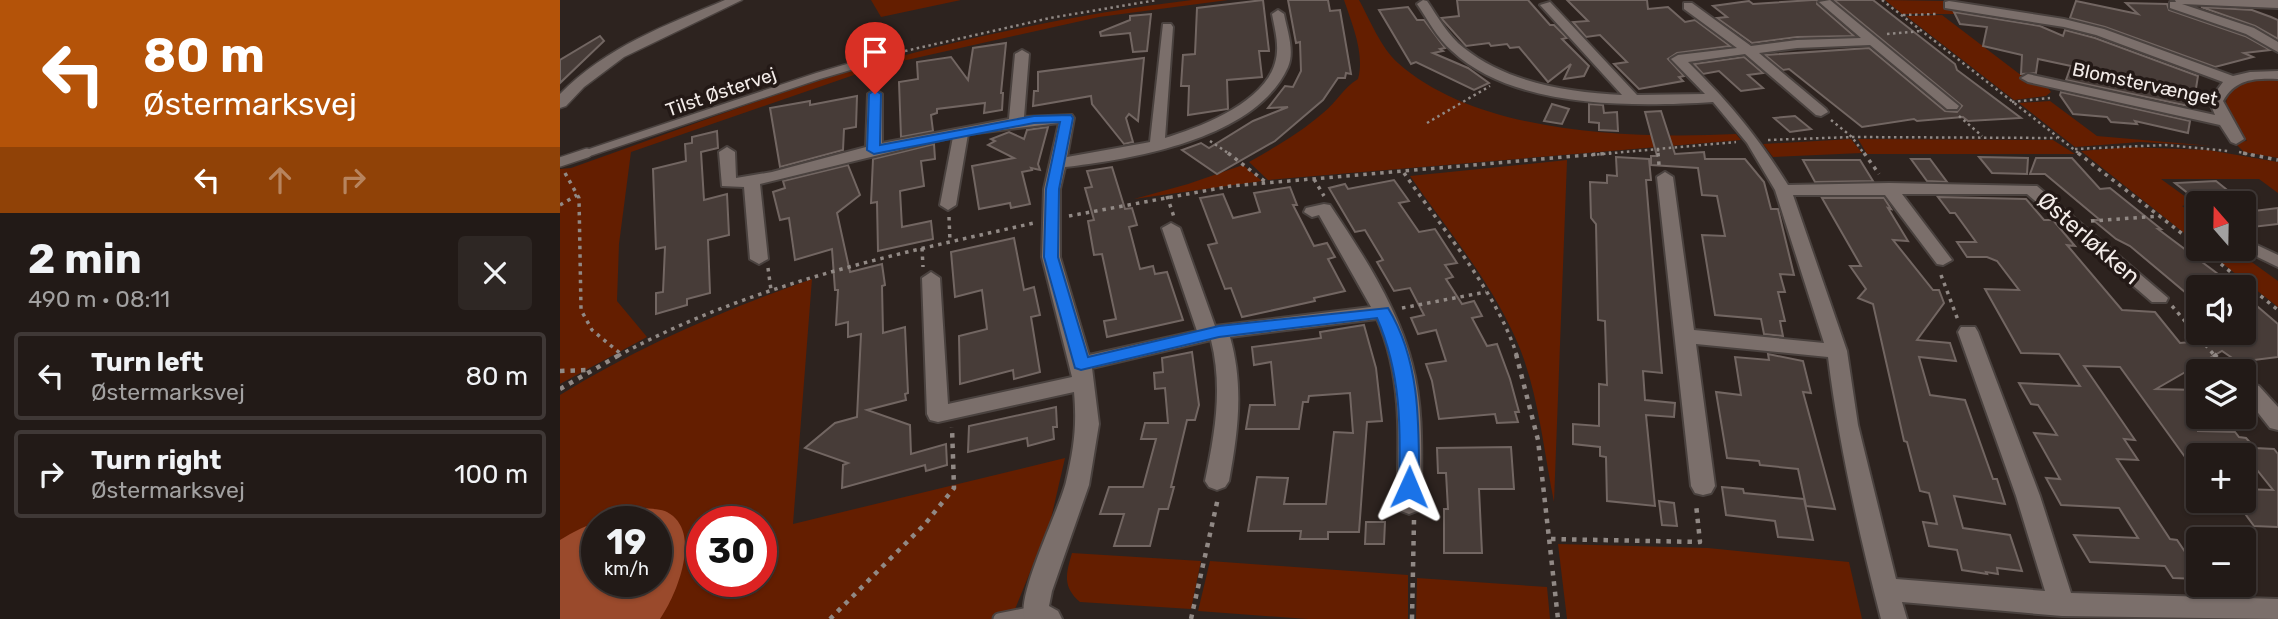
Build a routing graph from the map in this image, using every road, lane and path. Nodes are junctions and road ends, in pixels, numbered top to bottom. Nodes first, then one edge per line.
1 (736, 0) edge
2 (1157, 0) edge
3 (1882, 0) edge
4 (1825, 2) dead end
5 (2175, 2) edge
6 (2278, 4) edge
7 (1423, 5) dead end
8 (1546, 5) dead end
9 (1949, 5) dead end
10 (1688, 6) dead end
11 (1970, 11) junction
12 (2213, 11) dead end
13 (2198, 13) junction
14 (1278, 14) dead end
15 (1901, 15) junction
16 (1167, 27) dead end
17 (1922, 31) junction
18 (1868, 38) junction
19 (2278, 48) edge
20 (1748, 50) junction
21 (907, 51) dead end
22 (893, 54) dead end
23 (1022, 54) dead end
24 (2278, 75) edge
25 (1507, 76) junction
26 (2028, 78) dead end
27 (2231, 80) junction
28 (875, 94) dead end
29 (1717, 98) junction
30 (1634, 100) junction
31 (560, 103) edge
32 (1952, 106) joint
33 (1821, 112) joint
34 (2225, 121) junction
35 (1016, 122) junction
36 (1427, 122) dead end
37 (1197, 132) junction
38 (961, 133) junction
39 (1852, 137) junction
40 (1983, 138) junction
41 (2057, 138) junction
42 (2236, 139) dead end
43 (1753, 141) junction
44 (1157, 146) junction
45 (2073, 149) junction
46 (874, 150) junction
47 (727, 152) dead end
48 (2278, 160) edge
49 (560, 162) edge
50 (1057, 163) junction
51 (560, 170) edge
52 (1404, 173) junction
53 (1665, 177) dead end
54 (752, 182) junction
55 (1268, 183) junction
56 (1889, 188) junction
57 (1783, 190) junction
58 (577, 195) junction
59 (560, 205) edge
60 (948, 205) joint
61 (1312, 212) dead end
62 (2160, 216) junction
63 (1050, 220) junction
64 (2071, 223) junction
65 (1171, 228) dead end
66 (2186, 237) edge
67 (950, 242) junction
68 (2256, 250) edge
69 (759, 259) dead end
70 (1943, 260) joint
71 (2217, 261) edge
72 (2278, 262) edge
73 (931, 278) dead end
74 (1486, 292) junction
75 (2160, 298) joint
76 (2278, 310) edge
77 (1383, 312) junction
78 (1968, 332) joint
79 (1214, 333) junction
80 (1685, 336) junction
81 (1837, 351) junction
82 (622, 354) junction
83 (2218, 359) edge
84 (593, 370) junction
85 (560, 372) edge
86 (1083, 373) junction
87 (560, 389) edge
88 (2256, 396) edge
89 (951, 411) junction
90 (2278, 422) edge
91 (1217, 481) joint
92 (1703, 486) joint
93 (1409, 504) joint
94 (1551, 539) junction
95 (1885, 589) junction
96 (2062, 604) junction
97 (2278, 611) edge
98 (1042, 616) edge
99 (830, 619) edge
100 (999, 619) edge
101 (1191, 619) edge
102 (1412, 619) edge
103 (1558, 619) edge
104 (1894, 619) edge

1 - 31 street
2 - 21 path
3 - 15 path
4 - 18 street
5 - 6 street
5 - 13 street
7 - 25 street
8 - 30 street
9 - 11 street, Blomstervænget
10 - 20 street
11 - 15 path
11 - 27 street, Blomstervænget
12 - 13 street
13 - 19 street
14 - 37 street
15 - 17 path
16 - 44 street
17 - 18 path
17 - 41 path
18 - 20 street
18 - 32 street
20 - 29 street
20 - 33 street
22 - 49 lane, Tilst Østervej
23 - 35 street
24 - 27 street, Blomstervænget
25 - 30 street
25 - 36 path
26 - 34 street, Blomstervænget
27 - 34 street, Blomstervænget
28 - 46 street
29 - 30 street
29 - 43 street
32 - 40 path
33 - 39 path
34 - 42 street, Blomstervænget
35 - 38 street
35 - 50 street
37 - 44 street
37 - 55 path
38 - 46 street
38 - 60 street
39 - 40 path
39 - 43 path
39 - 56 path
40 - 41 path
41 - 45 path
43 - 52 path
43 - 57 street
44 - 50 street
45 - 48 path
45 - 62 path
46 - 54 street
47 - 54 street
50 - 63 street
51 - 58 path
52 - 55 path
52 - 74 path
53 - 80 street
54 - 69 street
55 - 63 path
56 - 57 street, Østerløkken
56 - 64 street, Østerløkken
56 - 70 street
57 - 81 street
58 - 59 path
58 - 82 path
60 - 67 path
61 - 77 street
62 - 64 path
62 - 66 path
63 - 67 path
63 - 86 street
64 - 75 street, Østerløkken
65 - 79 street
67 - 82 path
68 - 72 street
70 - 78 path
71 - 76 path
73 - 89 street
74 - 77 path
74 - 94 path
75 - 83 path
77 - 79 street
77 - 93 street
78 - 96 street
79 - 86 street
79 - 91 street
80 - 81 street
80 - 92 street
81 - 95 street
82 - 84 path
84 - 85 path
84 - 87 path
86 - 89 street
86 - 98 street
88 - 90 street
89 - 99 path
91 - 101 path
92 - 94 path
93 - 102 path
94 - 103 path
95 - 96 street
95 - 104 street
96 - 97 street
98 - 100 lane

